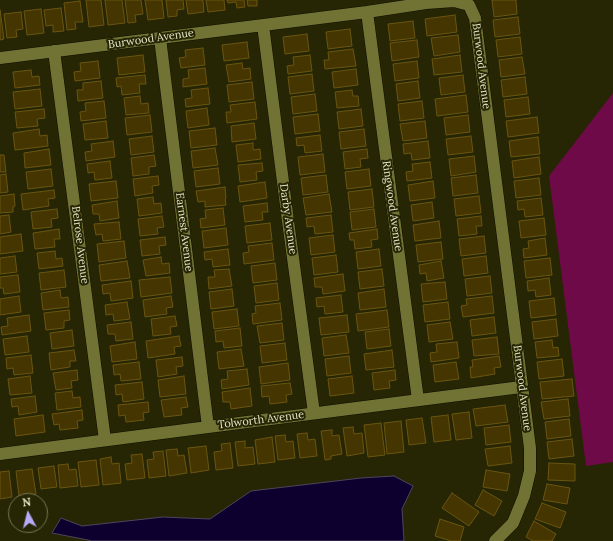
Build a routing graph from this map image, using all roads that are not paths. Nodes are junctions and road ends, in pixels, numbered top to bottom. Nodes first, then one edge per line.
1 (367, 12) junction
2 (263, 24) junction
3 (160, 38) junction
4 (54, 51) junction
5 (0, 58) edge
6 (521, 387) junction
7 (418, 400) junction
8 (314, 414) junction
9 (208, 427) junction
10 (105, 440) junction
11 (0, 454) edge
12 (495, 541) edge

1 - 2 street, Burwood Avenue
1 - 6 street, Burwood Avenue
1 - 7 street, Ringwood Avenue
2 - 3 street, Burwood Avenue
2 - 8 street, Darby Avenue
3 - 4 street, Burwood Avenue
3 - 9 street, Earnest Avenue
4 - 5 street, Burwood Avenue
4 - 10 street, Belrose Avenue
6 - 7 street, Tolworth Avenue
6 - 12 street, Burwood Avenue
7 - 8 street, Tolworth Avenue
8 - 9 street, Tolworth Avenue
9 - 10 street, Tolworth Avenue
10 - 11 street, Tolworth Avenue

